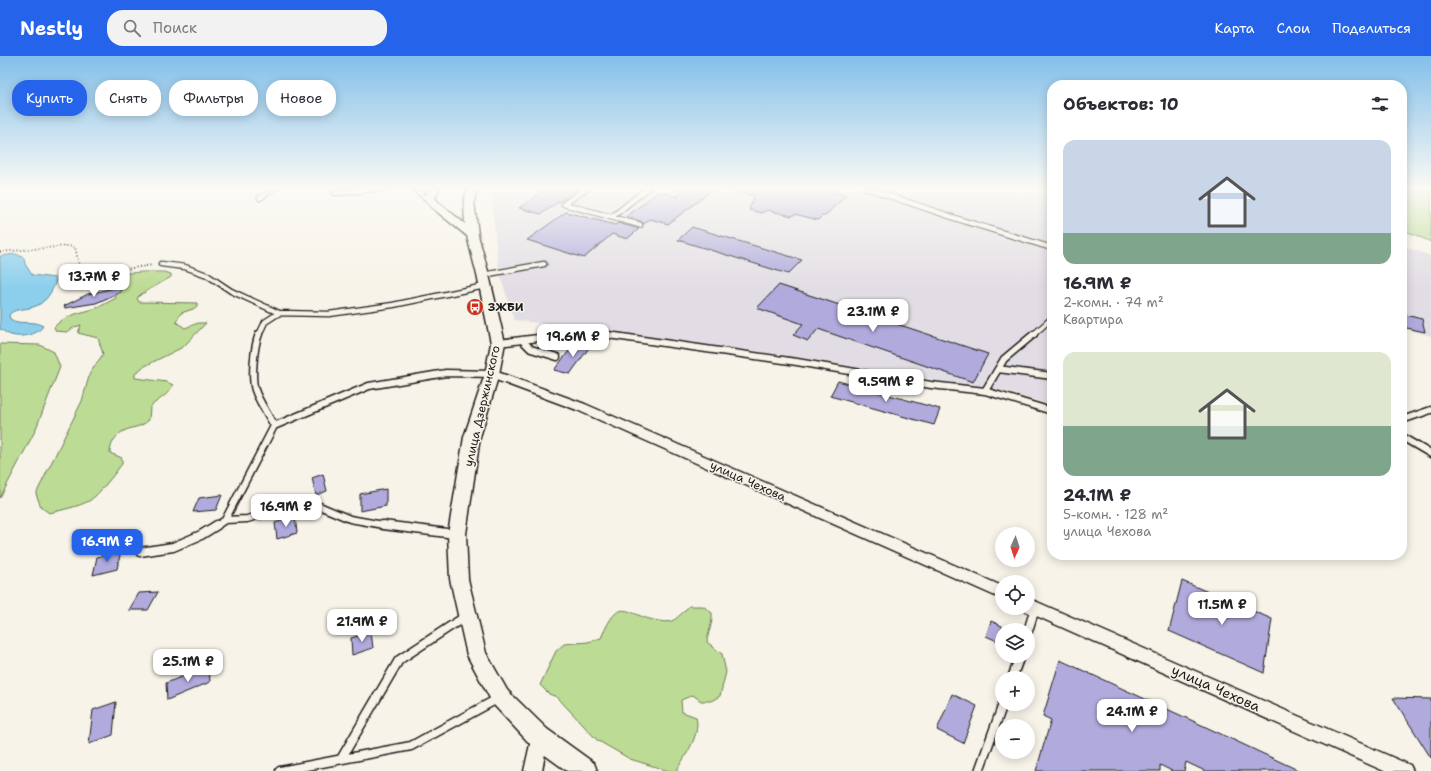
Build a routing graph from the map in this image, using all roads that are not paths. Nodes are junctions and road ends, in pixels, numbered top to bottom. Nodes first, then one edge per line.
1 (455, 221) edge
2 (471, 221) edge
3 (627, 221) edge
4 (965, 221) edge
5 (640, 225) dead end
6 (472, 236) junction
7 (1047, 246) edge
8 (161, 264) road end
9 (544, 264) dead end
10 (484, 281) junction
11 (279, 313) junction
12 (1047, 323) edge
13 (522, 340) junction
14 (498, 343) junction
15 (557, 357) dead end
16 (998, 369) junction
17 (492, 374) junction
18 (1047, 376) edge
19 (985, 391) junction
20 (1047, 410) edge
21 (1431, 410) edge
22 (1407, 418) edge
23 (274, 426) junction
24 (1407, 439) edge
25 (1431, 454) edge
26 (225, 520) junction
27 (457, 534) junction
28 (140, 552) dead end
29 (995, 590) edge
30 (1035, 608) edge
31 (468, 615) junction
32 (500, 697) junction
33 (1000, 711) edge
34 (539, 737) junction
35 (341, 759) junction
36 (280, 771) edge
37 (533, 771) edge
38 (586, 771) edge
39 (979, 771) edge
40 (1404, 771) edge

1 - 6 street
2 - 6 street, улица Дзержинского
3 - 5 lane
4 - 7 lane
6 - 10 street, улица Дзержинского
8 - 11 lane
9 - 10 lane
10 - 11 lane
10 - 14 street, улица Дзержинского
11 - 23 lane
12 - 16 lane
13 - 14 lane
13 - 15 lane
13 - 19 lane
14 - 17 street, улица Дзержинского
16 - 18 lane
16 - 19 lane
17 - 23 lane
17 - 27 street, улица Дзержинского
17 - 29 street, улица Чехова
19 - 20 lane
21 - 22 lane
23 - 26 lane
24 - 25 lane
26 - 27 lane
26 - 28 lane
27 - 31 street, улица Дзержинского
30 - 40 street, улица Чехова
31 - 32 street, улица Дзержинского
31 - 35 lane
32 - 34 street, улица Дзержинского
32 - 35 lane
33 - 39 lane
34 - 37 street
34 - 38 street, улица Дзержинского
35 - 36 lane

